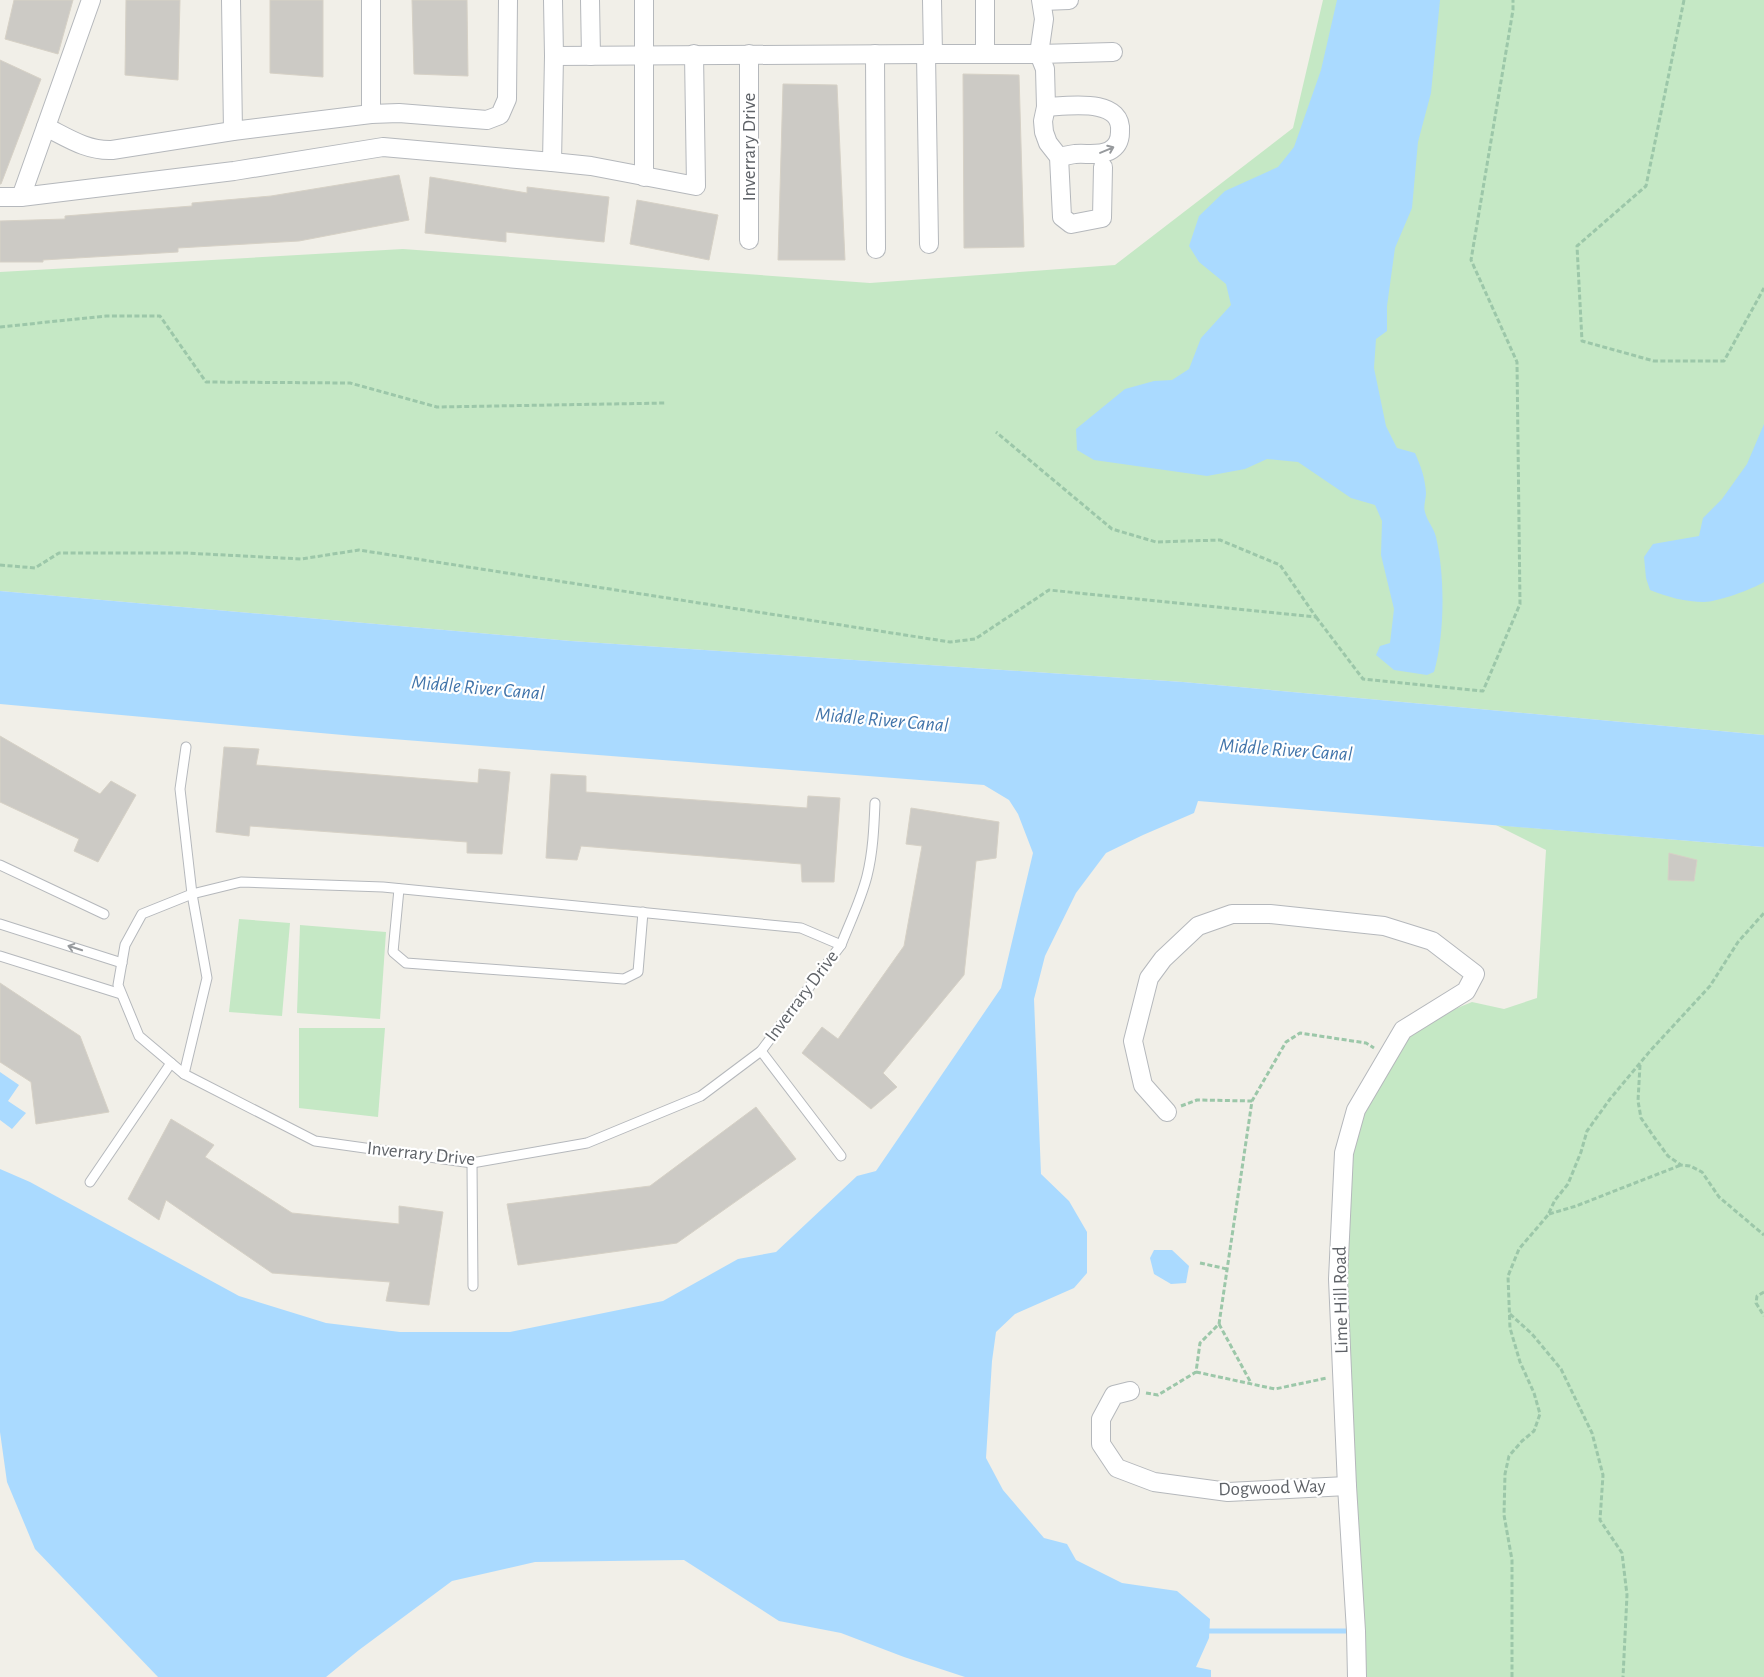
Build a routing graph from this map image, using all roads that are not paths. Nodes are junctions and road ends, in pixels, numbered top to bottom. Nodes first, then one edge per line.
1 (91, 0) edge
2 (231, 0) edge
3 (371, 0) edge
4 (508, 0) edge
5 (553, 0) edge
6 (590, 0) edge
7 (644, 0) edge
8 (932, 0) edge
9 (985, 0) edge
10 (1041, 0) edge
11 (1069, 0) edge
12 (1113, 52) dead end
13 (644, 54) junction
14 (694, 54) junction
15 (749, 54) junction
16 (875, 54) junction
17 (930, 54) junction
18 (985, 54) junction
19 (1039, 54) junction
20 (554, 56) junction
21 (591, 56) junction
22 (1046, 107) junction
23 (371, 114) junction
24 (46, 126) junction
25 (233, 131) junction
26 (1059, 157) junction
27 (552, 162) junction
28 (1103, 167) dead end
29 (644, 177) junction
30 (0, 197) edge
31 (21, 197) junction
32 (749, 240) dead end
33 (929, 244) dead end
34 (876, 249) dead end
35 (186, 747) dead end
36 (875, 803) dead end
37 (0, 865) edge
38 (399, 888) junction
39 (192, 894) junction
40 (642, 912) junction
41 (104, 914) dead end
42 (0, 924) edge
43 (840, 945) junction
44 (0, 956) edge
45 (122, 963) junction
46 (122, 994) junction
47 (761, 1051) junction
48 (172, 1063) junction
49 (184, 1074) junction
50 (1167, 1112) road end
51 (841, 1156) dead end
52 (472, 1163) junction
53 (90, 1182) dead end
54 (473, 1286) dead end
55 (1130, 1390) road end
56 (1347, 1486) junction
57 (1357, 1677) edge

1 - 24 street
2 - 25 street
3 - 23 street
4 - 23 street
5 - 20 street
6 - 21 street
7 - 13 street
8 - 17 street
9 - 18 street
10 - 11 street
10 - 19 street
12 - 19 street
13 - 14 street
13 - 21 street
13 - 29 street
14 - 15 street
14 - 29 street
15 - 16 street
15 - 32 street, Inverrary Drive
16 - 17 street
16 - 34 street
17 - 18 street
17 - 33 street
18 - 19 street
19 - 22 street
20 - 21 street
20 - 27 street
22 - 26 street
26 -> 22 street
23 - 25 street
24 - 25 street
24 - 31 street
26 - 28 street
27 - 29 street
27 - 31 street
30 - 31 street
35 - 39 lane
36 - 43 lane
37 - 41 lane
38 - 39 lane, Inverrary Drive
38 - 40 lane, Inverrary Drive
38 - 40 lane
39 - 45 lane, Inverrary Drive
39 - 49 lane
40 - 43 lane, Inverrary Drive
45 -> 42 lane
43 - 47 lane, Inverrary Drive
44 - 46 lane
45 - 46 lane, Inverrary Drive
46 - 48 lane, Inverrary Drive
47 - 51 lane
47 - 52 lane, Inverrary Drive
48 - 49 lane, Inverrary Drive
48 - 53 lane
49 - 52 lane, Inverrary Drive
50 - 56 street, Lime Hill Road
52 - 54 lane
55 - 56 street, Dogwood Way
56 - 57 street, Lime Hill Road

